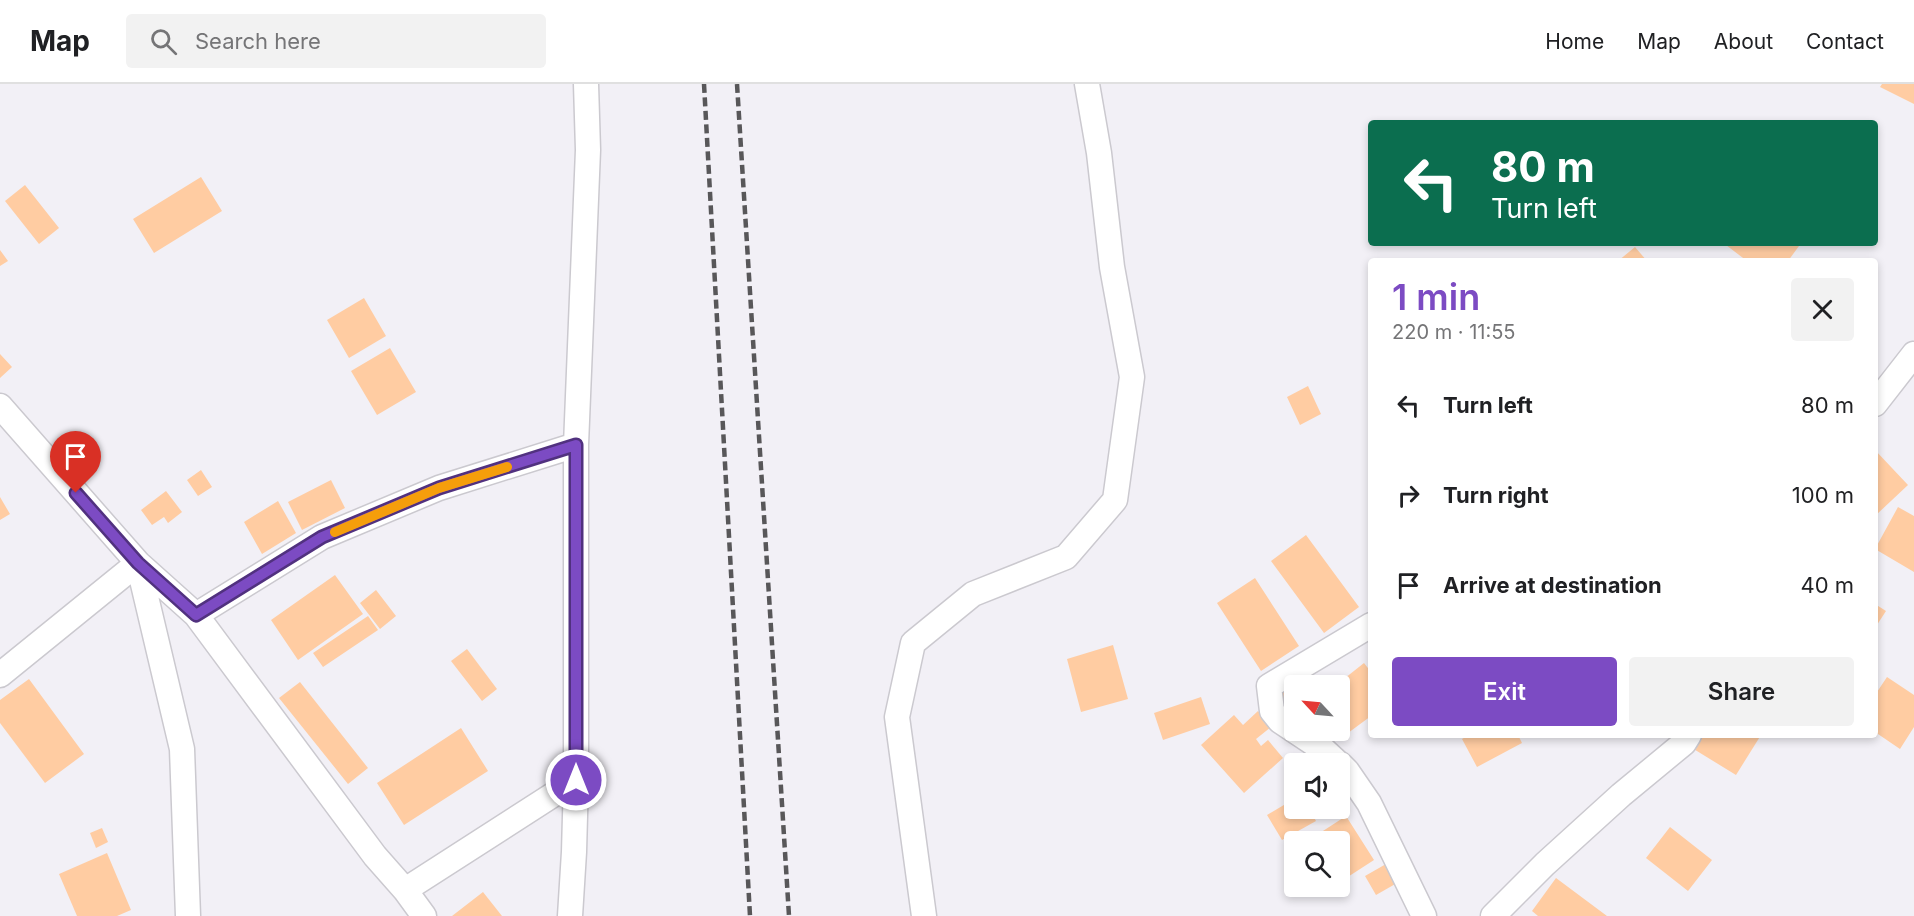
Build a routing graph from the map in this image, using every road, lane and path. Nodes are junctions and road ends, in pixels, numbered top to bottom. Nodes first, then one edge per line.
1 (586, 84) edge
2 (1087, 84) edge
3 (1914, 354) edge
4 (1878, 400) edge
5 (0, 406) edge
6 (576, 445) junction
7 (138, 563) junction
8 (196, 615) junction
9 (1368, 627) edge
10 (0, 675) edge
11 (1687, 738) edge
12 (1327, 753) edge
13 (1350, 775) edge
14 (576, 780) junction
15 (405, 890) junction
16 (188, 916) edge
17 (424, 916) edge
18 (570, 916) edge
19 (924, 916) edge
20 (1424, 916) edge
21 (1494, 916) edge

1 - 6 street
2 - 19 street
3 - 4 street
5 - 7 street
6 - 8 street
6 - 14 street
7 - 8 street
7 - 10 street
7 - 16 street
8 - 15 street
9 - 12 street
11 - 21 street
13 - 20 street
14 - 15 street
14 - 18 street
15 - 17 street

